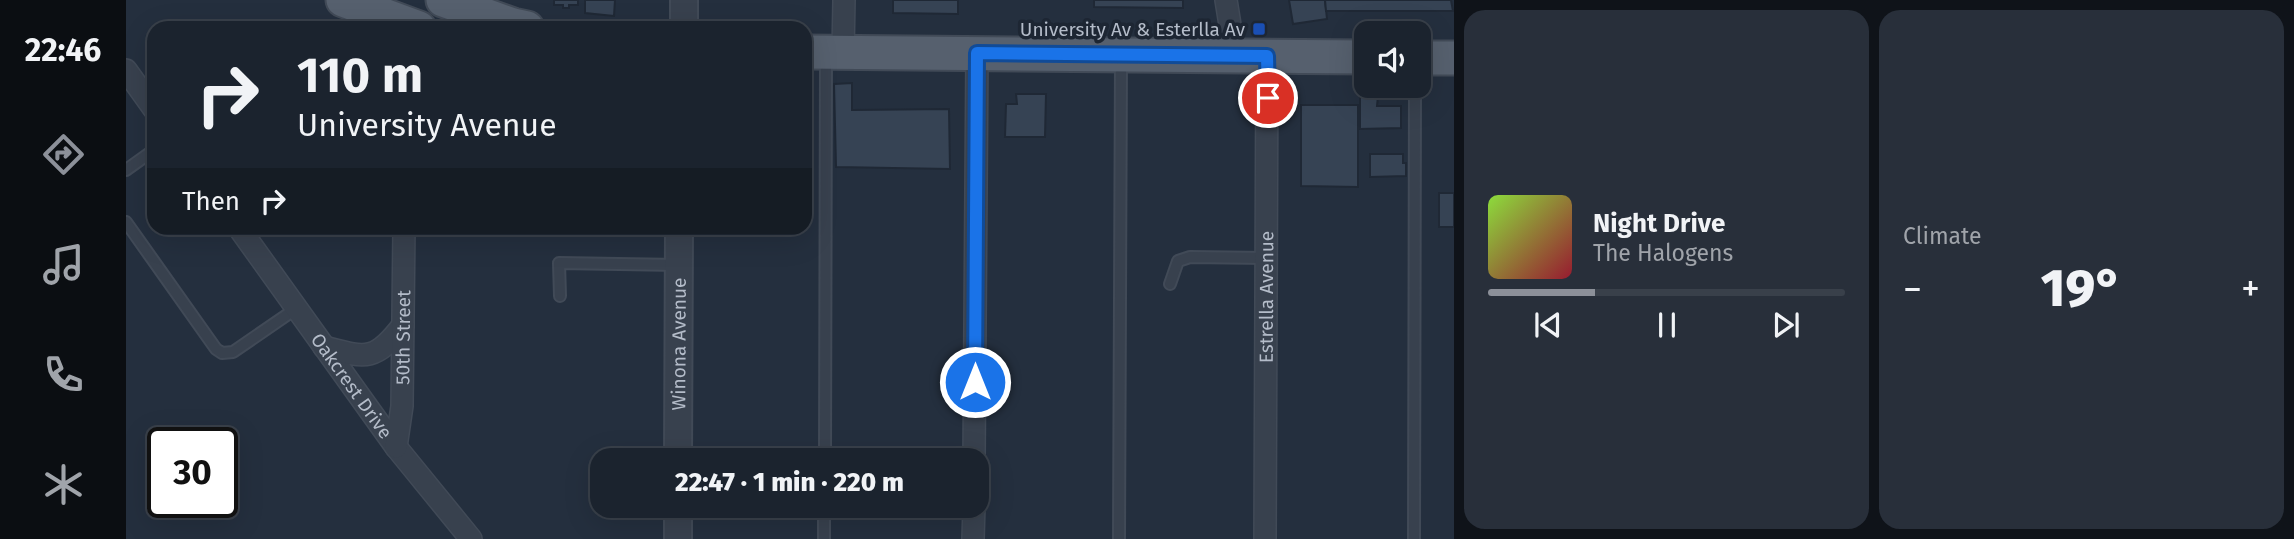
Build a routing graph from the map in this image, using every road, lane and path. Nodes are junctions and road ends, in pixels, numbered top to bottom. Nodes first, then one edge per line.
1 (342, 0) edge
2 (443, 0) edge
3 (684, 0) edge
4 (844, 0) edge
5 (1226, 0) edge
6 (399, 21) edge
7 (502, 21) edge
8 (684, 21) edge
9 (825, 52) edge
10 (977, 53) junction
11 (1121, 55) junction
12 (1234, 55) junction
13 (1267, 56) junction
14 (1354, 57) edge
15 (1431, 58) edge
16 (1454, 58) edge
17 (126, 70) edge
18 (1415, 98) edge
19 (147, 99) edge
20 (147, 155) edge
21 (126, 170) edge
22 (126, 222) edge
23 (244, 235) edge
24 (404, 235) edge
25 (679, 235) edge
26 (1267, 258) junction
27 (679, 265) junction
28 (1170, 284) dead end
29 (560, 296) dead end
30 (296, 308) junction
31 (403, 325) junction
32 (324, 347) junction
33 (396, 447) junction
34 (678, 448) edge
35 (825, 448) edge
36 (974, 448) edge
37 (678, 518) edge
38 (824, 518) edge
39 (974, 518) edge
40 (471, 539) edge
41 (678, 539) edge
42 (824, 539) edge
43 (974, 539) edge
44 (1119, 539) edge
45 (1265, 539) edge
46 (1414, 539) edge

1 - 6 main road
2 - 7 main road
3 - 8 street
4 - 9 street
5 - 12 street
9 - 10 main road
9 - 35 lane
10 - 11 main road
10 - 36 street
11 - 12 main road
11 - 44 lane
12 - 13 main road
13 - 14 main road
13 - 26 street, Estrella Avenue
15 - 16 main road
17 - 19 street
18 - 46 lane
20 - 21 lane
22 - 30 lane
23 - 30 street, Oakcrest Drive
24 - 31 street, 50th Street
25 - 27 street, Winona Avenue
26 - 28 lane
26 - 45 street, Estrella Avenue
27 - 29 lane
27 - 34 street, Winona Avenue
30 - 32 street, Oakcrest Drive
31 - 32 street
31 - 33 street, 50th Street
32 - 33 street, Oakcrest Drive
33 - 40 street, Oakcrest Drive
37 - 41 street
38 - 42 lane
39 - 43 street

